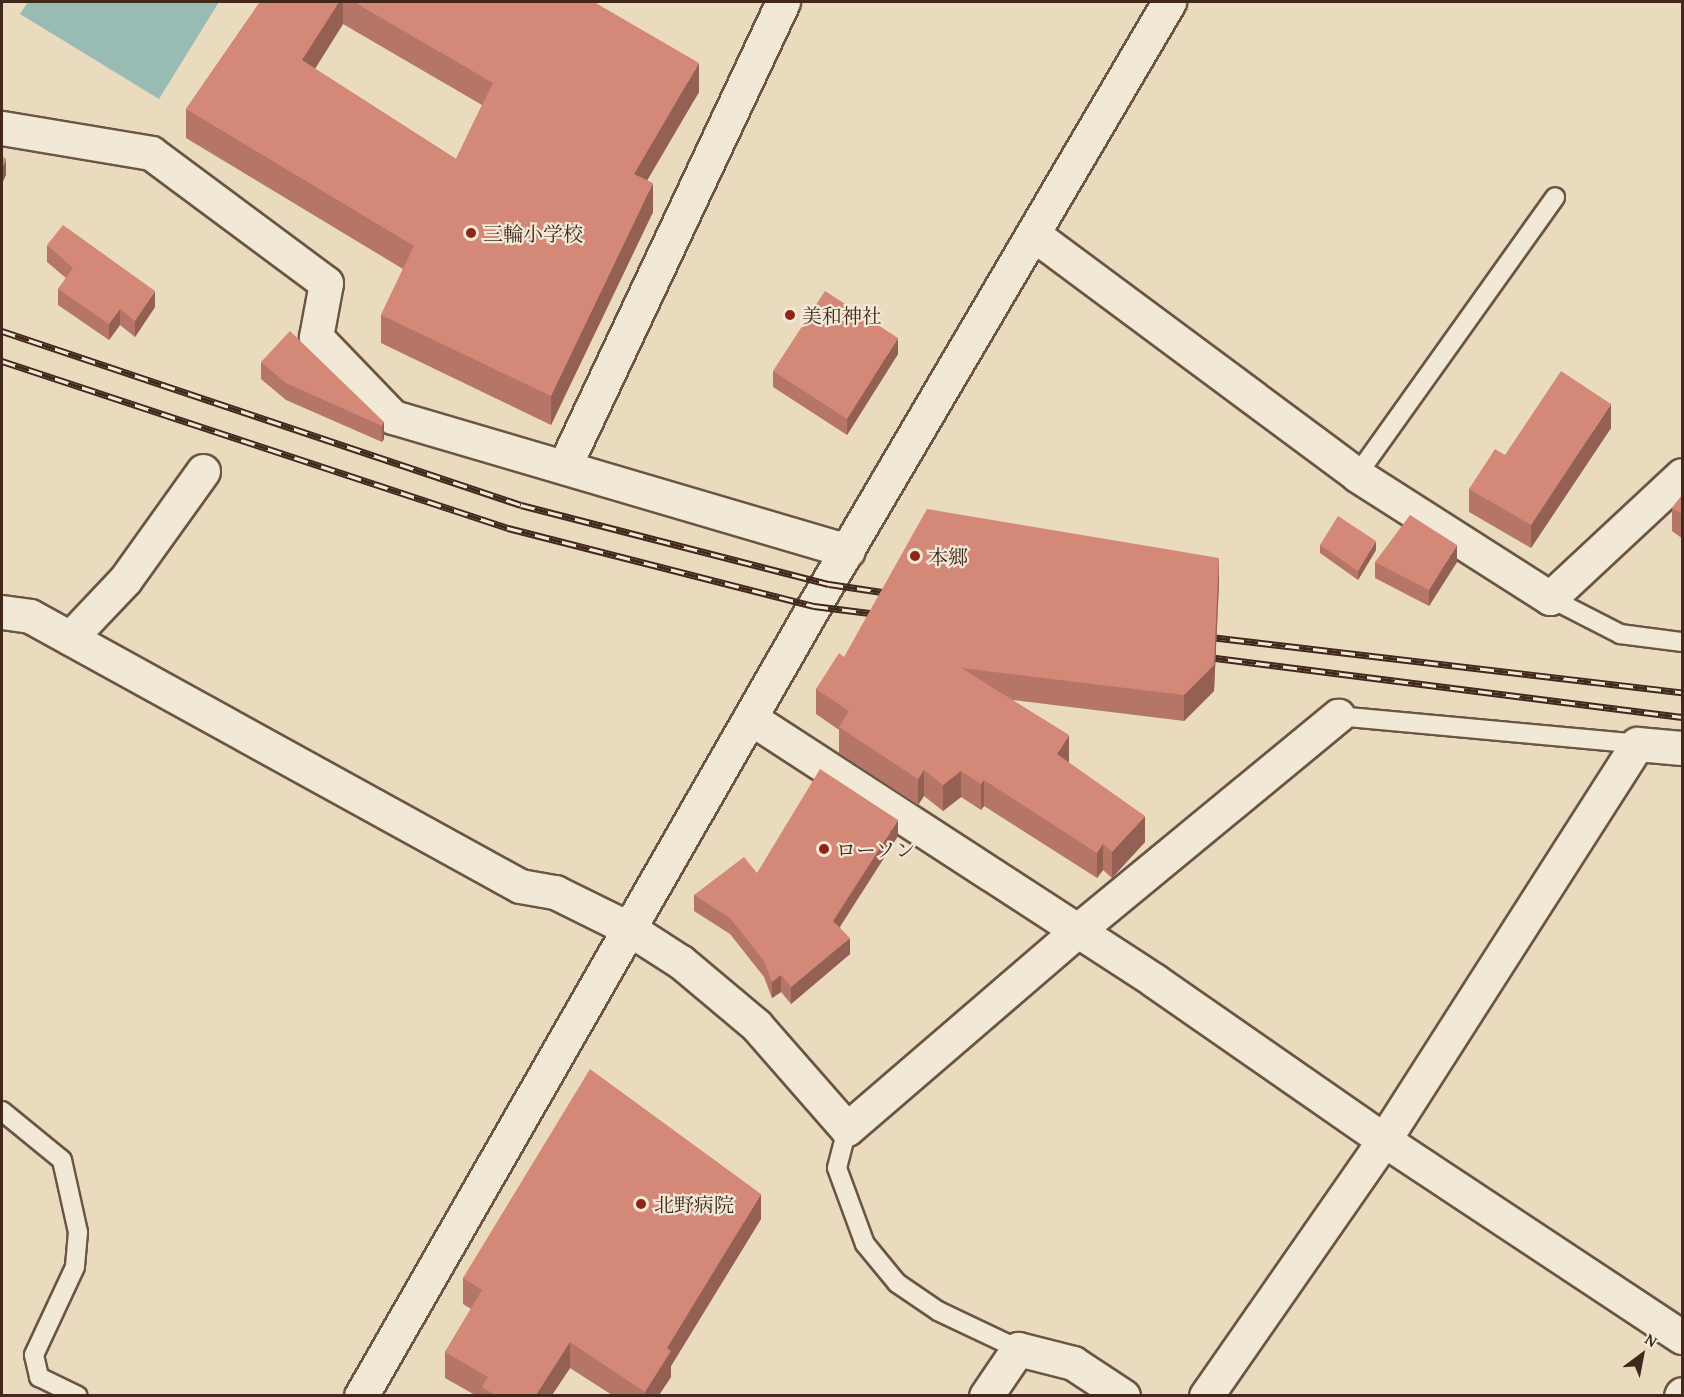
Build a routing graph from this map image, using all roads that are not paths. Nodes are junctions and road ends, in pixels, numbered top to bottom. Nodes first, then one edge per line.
1 (783, 2) edge
2 (1169, 2) edge
3 (2, 128) edge
4 (1555, 197) dead end
5 (1033, 234) junction
6 (564, 467) junction
7 (203, 471) dead end
8 (1357, 475) junction
9 (1683, 475) edge
10 (848, 551) junction
11 (1550, 598) junction
12 (2, 612) edge
13 (70, 638) junction
14 (1683, 642) edge
15 (1338, 716) joint
16 (752, 719) junction
17 (1637, 744) junction
18 (1683, 748) edge
19 (628, 928) junction
20 (1078, 930) junction
21 (2, 1111) edge
22 (847, 1130) junction
23 (1384, 1140) junction
24 (1683, 1337) edge
25 (1018, 1349) junction
26 (78, 1395) edge
27 (361, 1395) edge
28 (986, 1395) edge
29 (1124, 1395) edge
30 (1206, 1395) edge

1 - 6 street
2 - 5 street
3 - 6 street
4 - 8 lane
5 - 8 street
5 - 10 street
6 - 10 street
7 - 13 street
8 - 11 street
9 - 11 street
10 - 16 street
11 - 14 lane
12 - 13 street
13 - 19 street
15 - 17 lane
15 - 20 street
16 - 19 street
16 - 20 street
17 - 18 street
17 - 23 street
19 - 22 street
19 - 27 street
20 - 22 street
20 - 23 street
21 - 26 lane
22 - 25 lane
23 - 24 street
23 - 30 street
25 - 28 street
25 - 29 street

